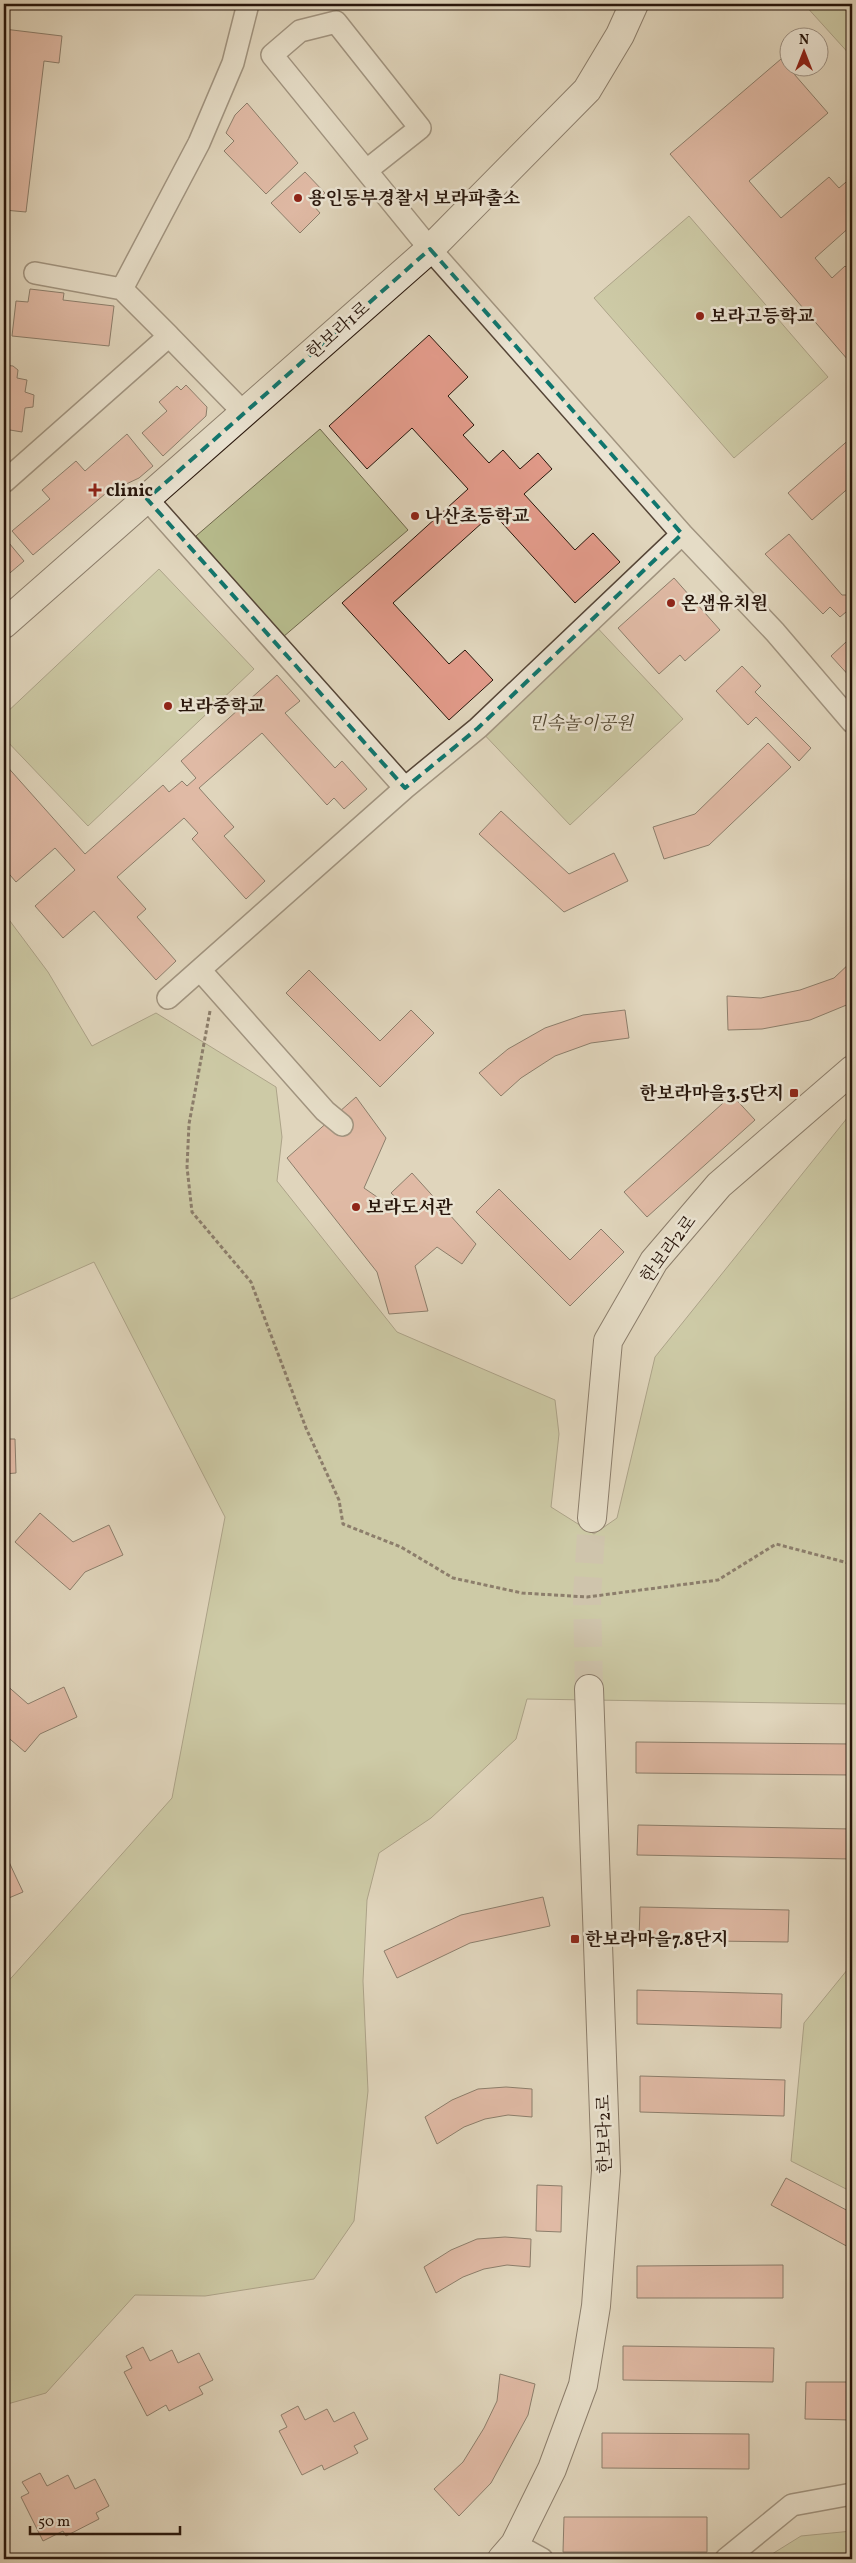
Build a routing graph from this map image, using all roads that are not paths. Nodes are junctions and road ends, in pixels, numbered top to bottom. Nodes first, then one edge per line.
1 (248, 4) edge
2 (634, 4) edge
3 (367, 170) junction
4 (430, 249) junction
5 (35, 274) dead end
6 (122, 289) junction
7 (169, 336) junction
8 (244, 414) junction
9 (4, 482) edge
10 (147, 498) junction
11 (682, 534) junction
12 (4, 624) edge
13 (852, 722) edge
14 (404, 788) junction
15 (207, 977) junction
16 (168, 998) dead end
17 (852, 1070) edge
18 (342, 1125) dead end
19 (592, 1518) tunnel mouth
20 (589, 1689) tunnel mouth
21 (852, 2494) edge
22 (508, 2552) edge
23 (542, 2559) edge
24 (726, 2559) edge

1 - 6 street
2 - 4 street, 한보라1로
3 - 3 street
3 - 4 street
4 - 8 street, 한보라1로
4 - 11 street
5 - 6 street
6 - 7 street
7 - 8 street
7 - 9 street
8 - 10 street, 한보라1로
10 - 12 street, 한보라1로
10 - 14 street
11 - 13 street
11 - 14 street
14 - 15 street
15 - 16 street
15 - 18 street
17 - 19 street, 한보라2로
20 - 22 street, 한보라2로
21 - 24 street
22 - 23 street

